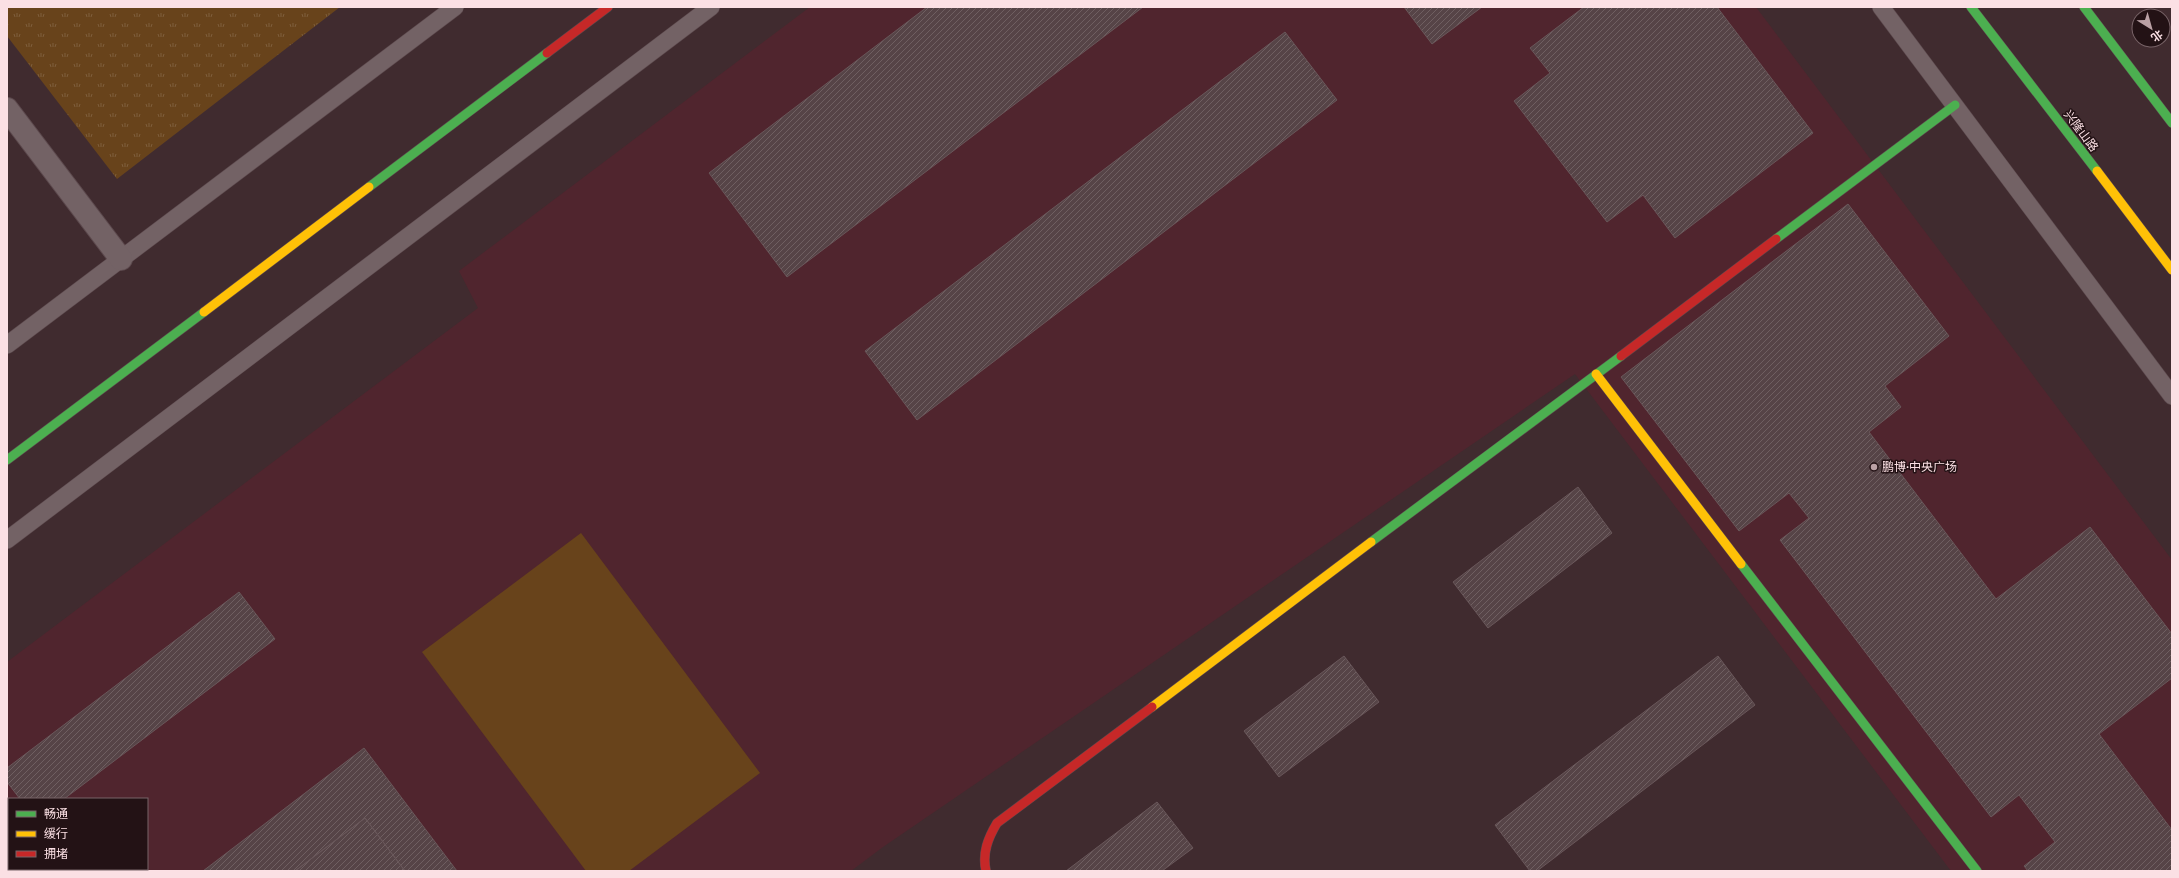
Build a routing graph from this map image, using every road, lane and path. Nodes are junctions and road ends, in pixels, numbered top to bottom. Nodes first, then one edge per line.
1 (455, 7) edge
2 (608, 7) edge
3 (711, 7) edge
4 (1881, 7) edge
5 (1972, 7) edge
6 (2084, 7) edge
7 (1954, 105) junction
8 (7, 109) edge
9 (2172, 123) edge
10 (121, 259) junction
11 (2172, 270) edge
12 (7, 345) edge
13 (1596, 374) junction
14 (2172, 396) edge
15 (7, 460) edge
16 (7, 540) edge
17 (986, 871) edge
18 (1977, 871) edge

1 - 10 lane
2 - 15 street
3 - 16 lane
4 - 7 lane
5 - 11 street, 兴隆山路
6 - 9 street
7 - 13 street
7 - 14 lane
8 - 10 street
10 - 12 lane
13 - 17 street
13 - 18 street

